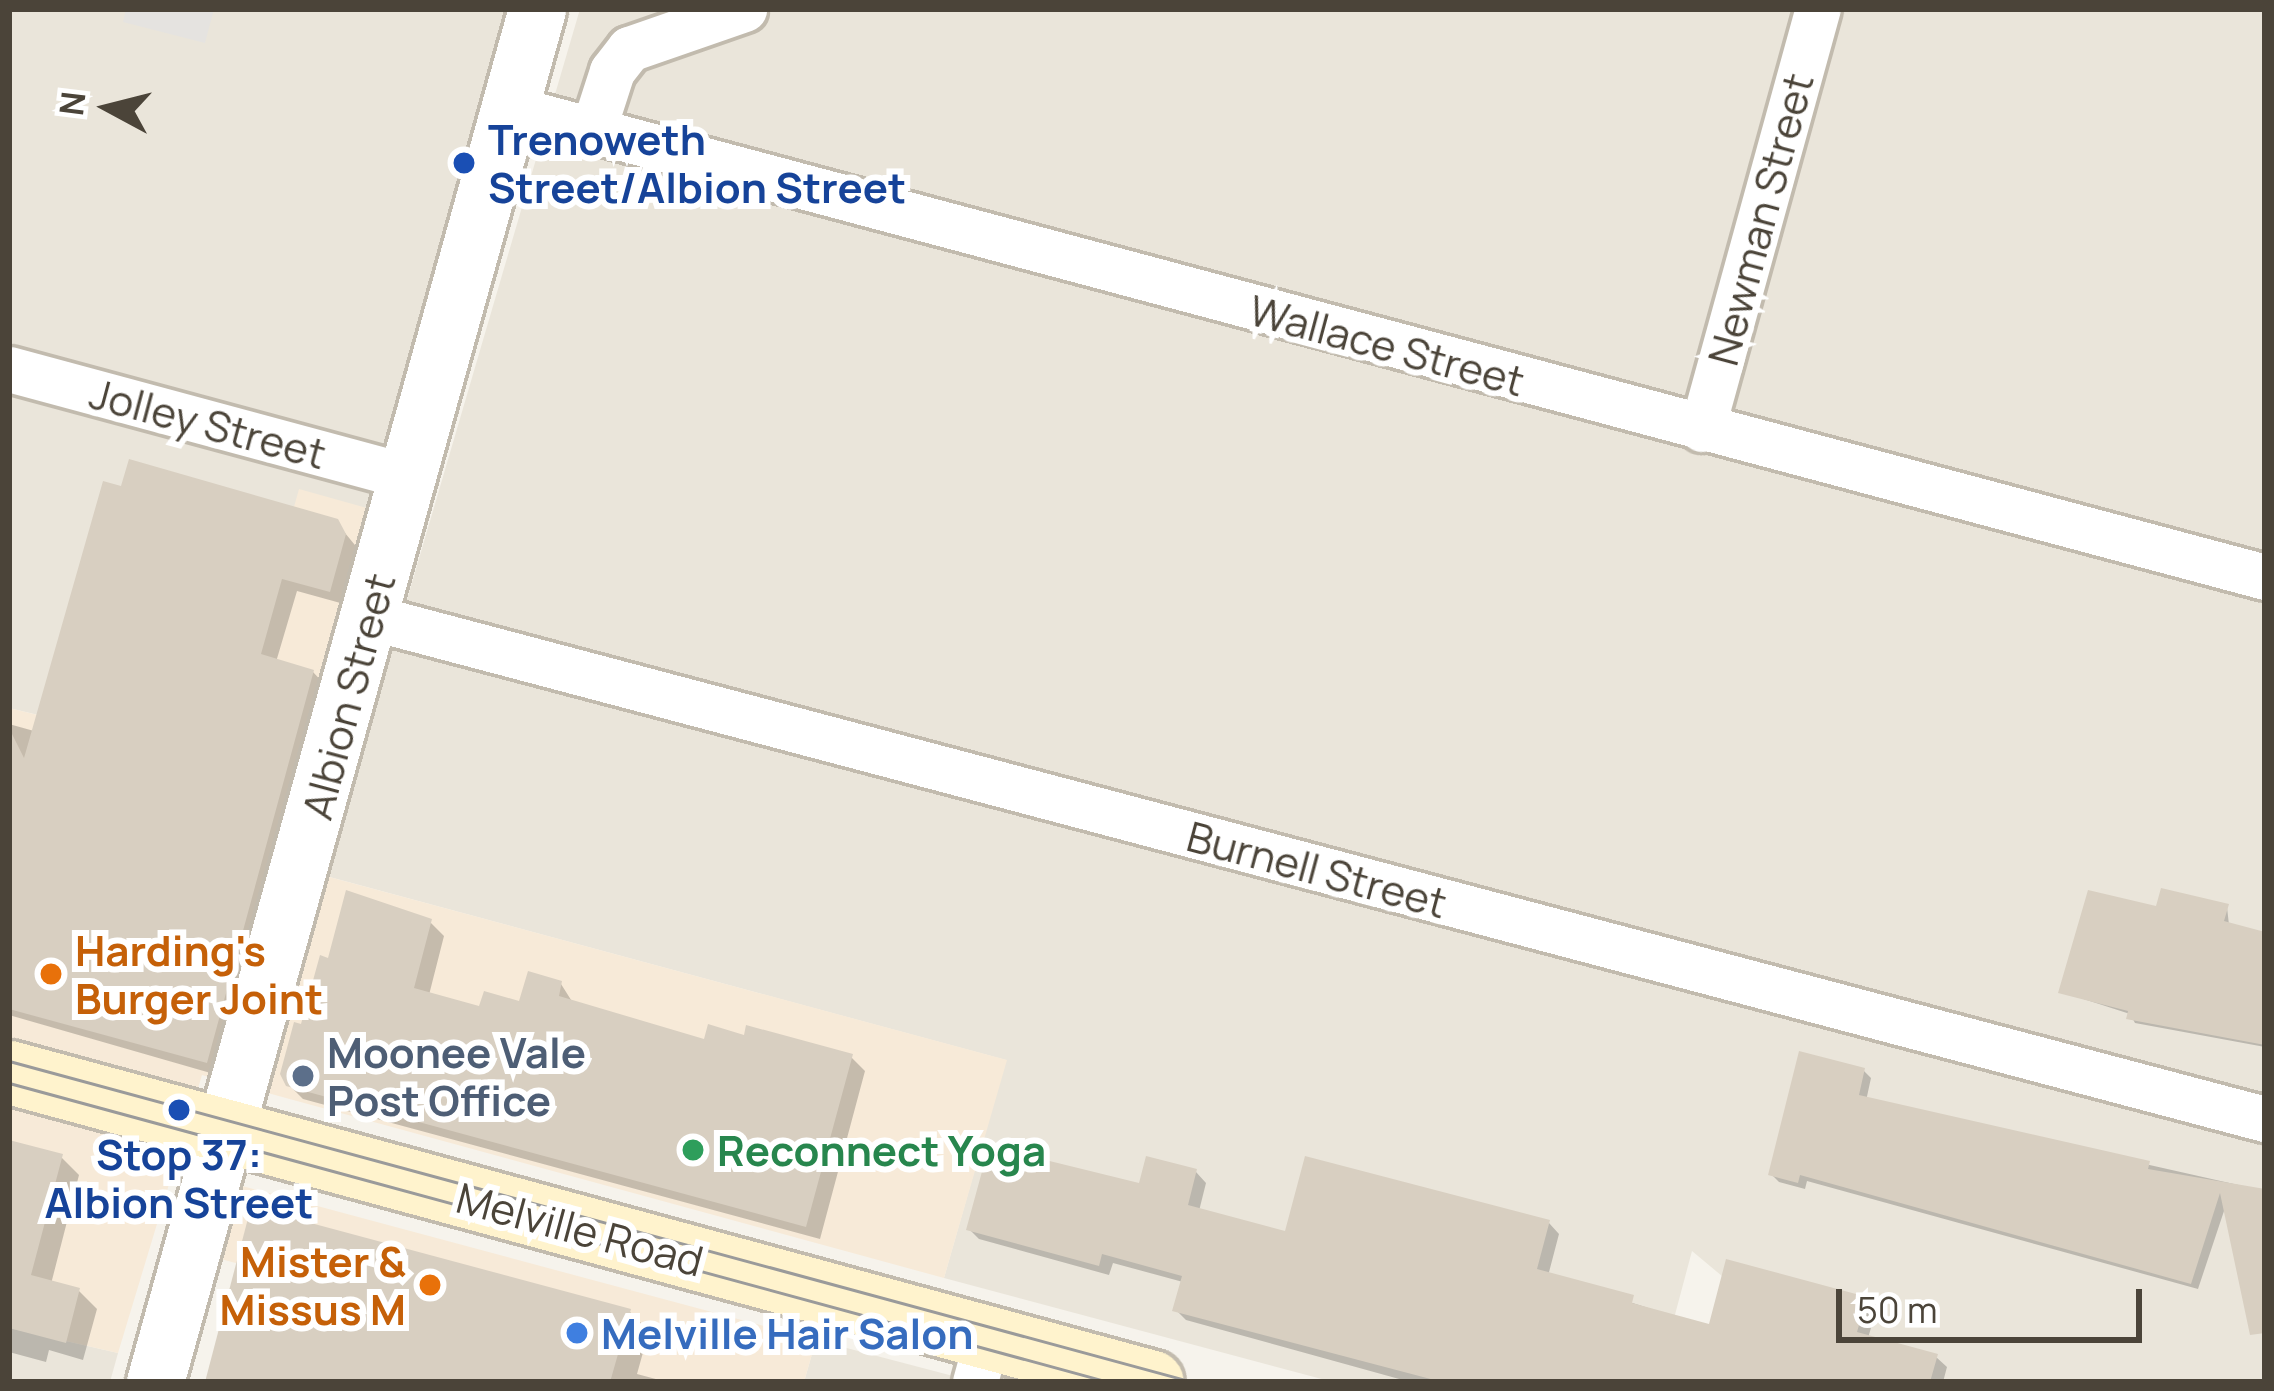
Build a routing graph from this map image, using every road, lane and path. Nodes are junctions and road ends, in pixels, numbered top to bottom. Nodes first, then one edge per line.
1 (537, 9) edge
2 (744, 9) edge
3 (1818, 9) edge
4 (510, 108) junction
5 (593, 130) junction
6 (9, 369) edge
7 (1702, 429) junction
8 (408, 478) junction
9 (2262, 563) edge
10 (370, 616) junction
11 (9, 1072) edge
12 (2265, 1119) edge
13 (225, 1133) junction
14 (981, 1360) edge
15 (155, 1382) edge
16 (1152, 1382) edge

1 - 4 street, Albion Street
2 - 5 street
3 - 7 street, Newman Street
4 - 5 street, Wallace Street
4 - 8 street, Albion Street
5 - 7 street, Wallace Street
6 - 8 street, Jolley Street
7 - 9 street, Wallace Street
8 - 10 street, Albion Street
10 - 12 street, Burnell Street
10 - 13 street, Albion Street
11 - 13 main road, Melville Road
13 - 14 main road, Melville Road
13 - 15 street, Albion Street
14 - 16 main road, Melville Road

